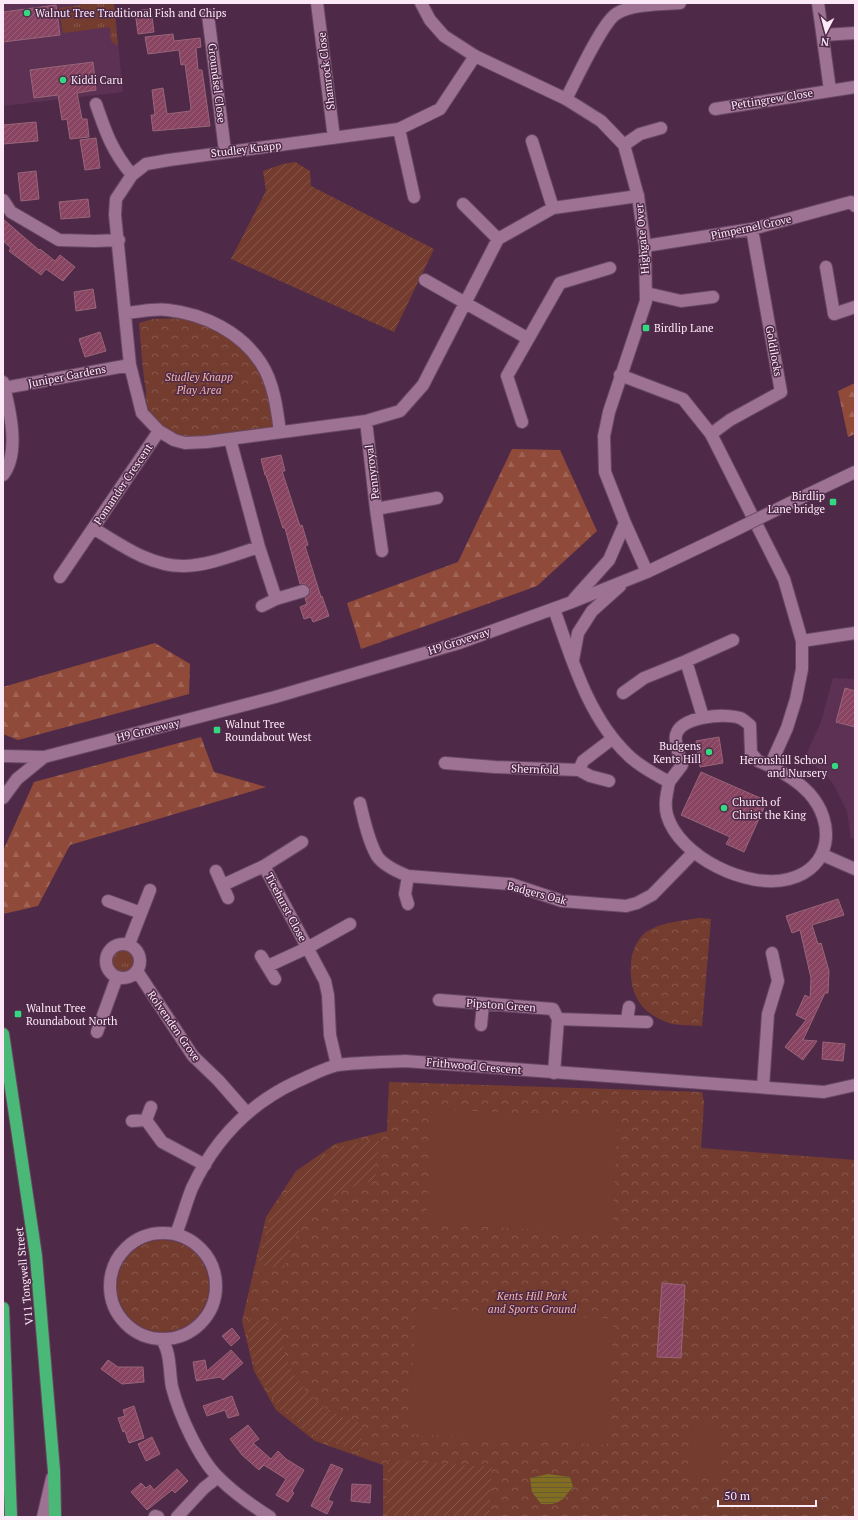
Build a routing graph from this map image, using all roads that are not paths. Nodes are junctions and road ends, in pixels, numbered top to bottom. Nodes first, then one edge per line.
1 (318, 3) edge
2 (421, 3) edge
3 (680, 3) edge
4 (818, 3) edge
5 (208, 15) dead end
6 (855, 33) edge
7 (823, 35) junction
8 (475, 56) junction
9 (855, 87) edge
10 (830, 90) junction
11 (566, 99) junction
12 (96, 104) dead end
13 (715, 109) dead end
14 (661, 128) dead end
15 (399, 129) junction
16 (334, 138) junction
17 (532, 141) dead end
18 (624, 145) junction
19 (225, 151) junction
20 (132, 175) junction
21 (638, 196) junction
22 (414, 197) dead end
23 (3, 200) edge
24 (463, 204) dead end
25 (855, 206) edge
26 (553, 208) junction
27 (752, 229) junction
28 (498, 239) junction
29 (119, 240) junction
30 (645, 246) junction
31 (826, 267) dead end
32 (610, 268) dead end
33 (425, 280) dead end
34 (646, 293) junction
35 (712, 297) dead end
36 (466, 302) junction
37 (855, 307) edge
38 (126, 313) junction
39 (527, 338) junction
40 (130, 365) junction
41 (620, 375) junction
42 (4, 385) edge
43 (366, 421) junction
44 (522, 422) dead end
45 (159, 432) junction
46 (280, 432) junction
47 (711, 434) junction
48 (230, 439) junction
49 (855, 472) edge
50 (3, 475) edge
51 (437, 498) dead end
52 (376, 509) junction
53 (625, 523) junction
54 (93, 528) junction
55 (259, 547) junction
56 (382, 551) dead end
57 (647, 572) junction
58 (60, 577) dead end
59 (627, 580) junction
60 (303, 591) dead end
61 (276, 599) junction
62 (572, 602) junction
63 (262, 606) dead end
64 (554, 608) junction
65 (855, 633) edge
66 (733, 640) dead end
67 (802, 641) junction
68 (573, 661) junction
69 (686, 661) junction
70 (623, 693) dead end
71 (703, 717) junction
72 (612, 739) junction
73 (3, 756) edge
74 (44, 757) junction
75 (445, 763) dead end
76 (770, 766) junction
77 (579, 770) junction
78 (609, 781) dead end
79 (669, 782) junction
80 (3, 798) edge
81 (360, 803) dead end
82 (302, 842) dead end
83 (694, 852) junction
84 (823, 855) junction
85 (264, 866) junction
86 (855, 869) edge
87 (216, 871) dead end
88 (408, 876) junction
89 (223, 885) junction
90 (150, 890) dead end
91 (228, 898) dead end
92 (108, 901) dead end
93 (408, 904) dead end
94 (141, 913) junction
95 (350, 924) dead end
96 (129, 944) junction
97 (307, 948) junction
98 (772, 953) dead end
99 (137, 971) junction
100 (117, 977) junction
101 (275, 980) dead end
102 (439, 1000) dead end
103 (483, 1004) junction
104 (629, 1008) dead end
105 (558, 1018) junction
106 (627, 1020) junction
107 (647, 1022) dead end
108 (481, 1025) dead end
109 (97, 1032) dead end
110 (3, 1034) edge
111 (337, 1066) junction
112 (554, 1073) junction
113 (855, 1085) edge
114 (763, 1087) junction
115 (151, 1107) dead end
116 (247, 1113) junction
117 (146, 1120) junction
118 (132, 1121) dead end
119 (205, 1165) junction
120 (176, 1234) junction
121 (3, 1308) edge
122 (162, 1340) junction
123 (54, 1471) junction
124 (218, 1477) junction
125 (12, 1517) edge
126 (43, 1517) edge
127 (55, 1517) edge
128 (177, 1517) edge
129 (270, 1517) edge

1 - 16 street, Shamrock Close
2 - 8 street, Highgate Over
3 - 11 street
4 - 7 street
5 - 19 street, Groundsel Close
6 - 7 street
7 - 10 street
8 - 11 street, Highgate Over
8 - 15 street, Studley Knapp
9 - 10 street, Pettingrew Close
10 - 13 street, Pettingrew Close
11 - 18 street, Highgate Over
12 - 20 street
14 - 18 street
15 - 16 street, Studley Knapp
15 - 22 street
16 - 19 street, Studley Knapp
17 - 26 street
18 - 21 street, Highgate Over
19 - 20 street, Studley Knapp
20 - 29 street, Studley Knapp
21 - 26 street
21 - 30 street, Highgate Over
23 - 29 street
24 - 28 street
25 - 27 street, Pimpernel Grove
26 - 28 street
27 - 30 street, Pimpernel Grove
27 - 47 street, Goldilocks
28 - 36 street, Studley Knapp
29 - 38 street, Studley Knapp
30 - 34 street, Highgate Over
31 - 37 street
32 - 39 street
33 - 36 street
34 - 35 street
34 - 41 street, Highgate Over
36 - 39 street
36 - 43 street, Studley Knapp
38 - 40 street, Studley Knapp
38 - 46 street
39 - 44 street
40 - 42 street, Juniper Gardens
40 - 45 street, Studley Knapp
41 - 47 street
41 - 53 street, Highgate Over
42 - 50 street, Juniper Gardens
43 - 46 street, Studley Knapp
43 - 52 street, Pennyroyal
45 - 48 street, Studley Knapp
45 - 54 street, Pomander Crescent
46 - 48 street, Studley Knapp
47 - 67 street
48 - 55 street
49 - 57 street, H9 Groveway, bridge
51 - 52 street, Pennyroyal
52 - 56 street
53 - 57 street, Highgate Over
53 - 62 street
54 - 55 street, Pomander Crescent
54 - 58 street
55 - 61 street
57 - 59 street, H9 Groveway
59 - 62 street, H9 Groveway
59 - 68 street
60 - 61 street
61 - 63 street
62 - 64 street, H9 Groveway
64 - 68 street
64 - 74 street, H9 Groveway
65 - 67 street
66 - 69 street
67 - 76 street
68 - 72 street
69 - 70 street
69 - 71 street
71 - 76 street
71 - 79 street
72 - 77 street
72 - 79 street
73 - 74 street, H9 Groveway
74 - 80 street, H9 Groveway
75 - 77 street, Shernfold
76 - 84 street
77 - 78 street
79 - 83 street
81 - 88 street, Badgers Oak
82 - 85 street, Ticehurst Close
83 - 84 street
83 - 88 street, Badgers Oak
84 - 86 street
85 - 89 street, Ticehurst Close
85 - 97 street, Ticehurst Close
87 - 89 street
88 - 93 street
89 - 91 street
90 - 94 street
92 - 94 street
94 - 96 street
95 - 97 street, Ticehurst Close
96 - 99 street
96 - 100 street
97 - 101 street, Ticehurst Close
97 - 111 street, Ticehurst Close
98 - 114 street
99 - 100 street
99 - 116 street, Rolvenden Grove
100 - 109 street
102 - 103 street, Pipston Green
103 - 105 street, Pipston Green
103 - 108 street
104 - 106 street
105 - 106 street
105 - 112 street
106 - 107 street
110 - 123 highway, V11 Tongwell Street
111 - 112 street, Frithwood Crescent
111 - 116 street, Frithwood Crescent
112 - 114 street, Frithwood Crescent
113 - 114 street, Frithwood Crescent
115 - 117 street
116 - 119 street, Frithwood Crescent
117 - 118 street
117 - 119 street
119 - 120 street, Frithwood Crescent
120 - 122 street
120 - 122 street
121 - 125 highway
122 - 124 street
123 - 126 street
123 - 127 highway, V11 Tongwell Street
124 - 128 street
124 - 129 street

